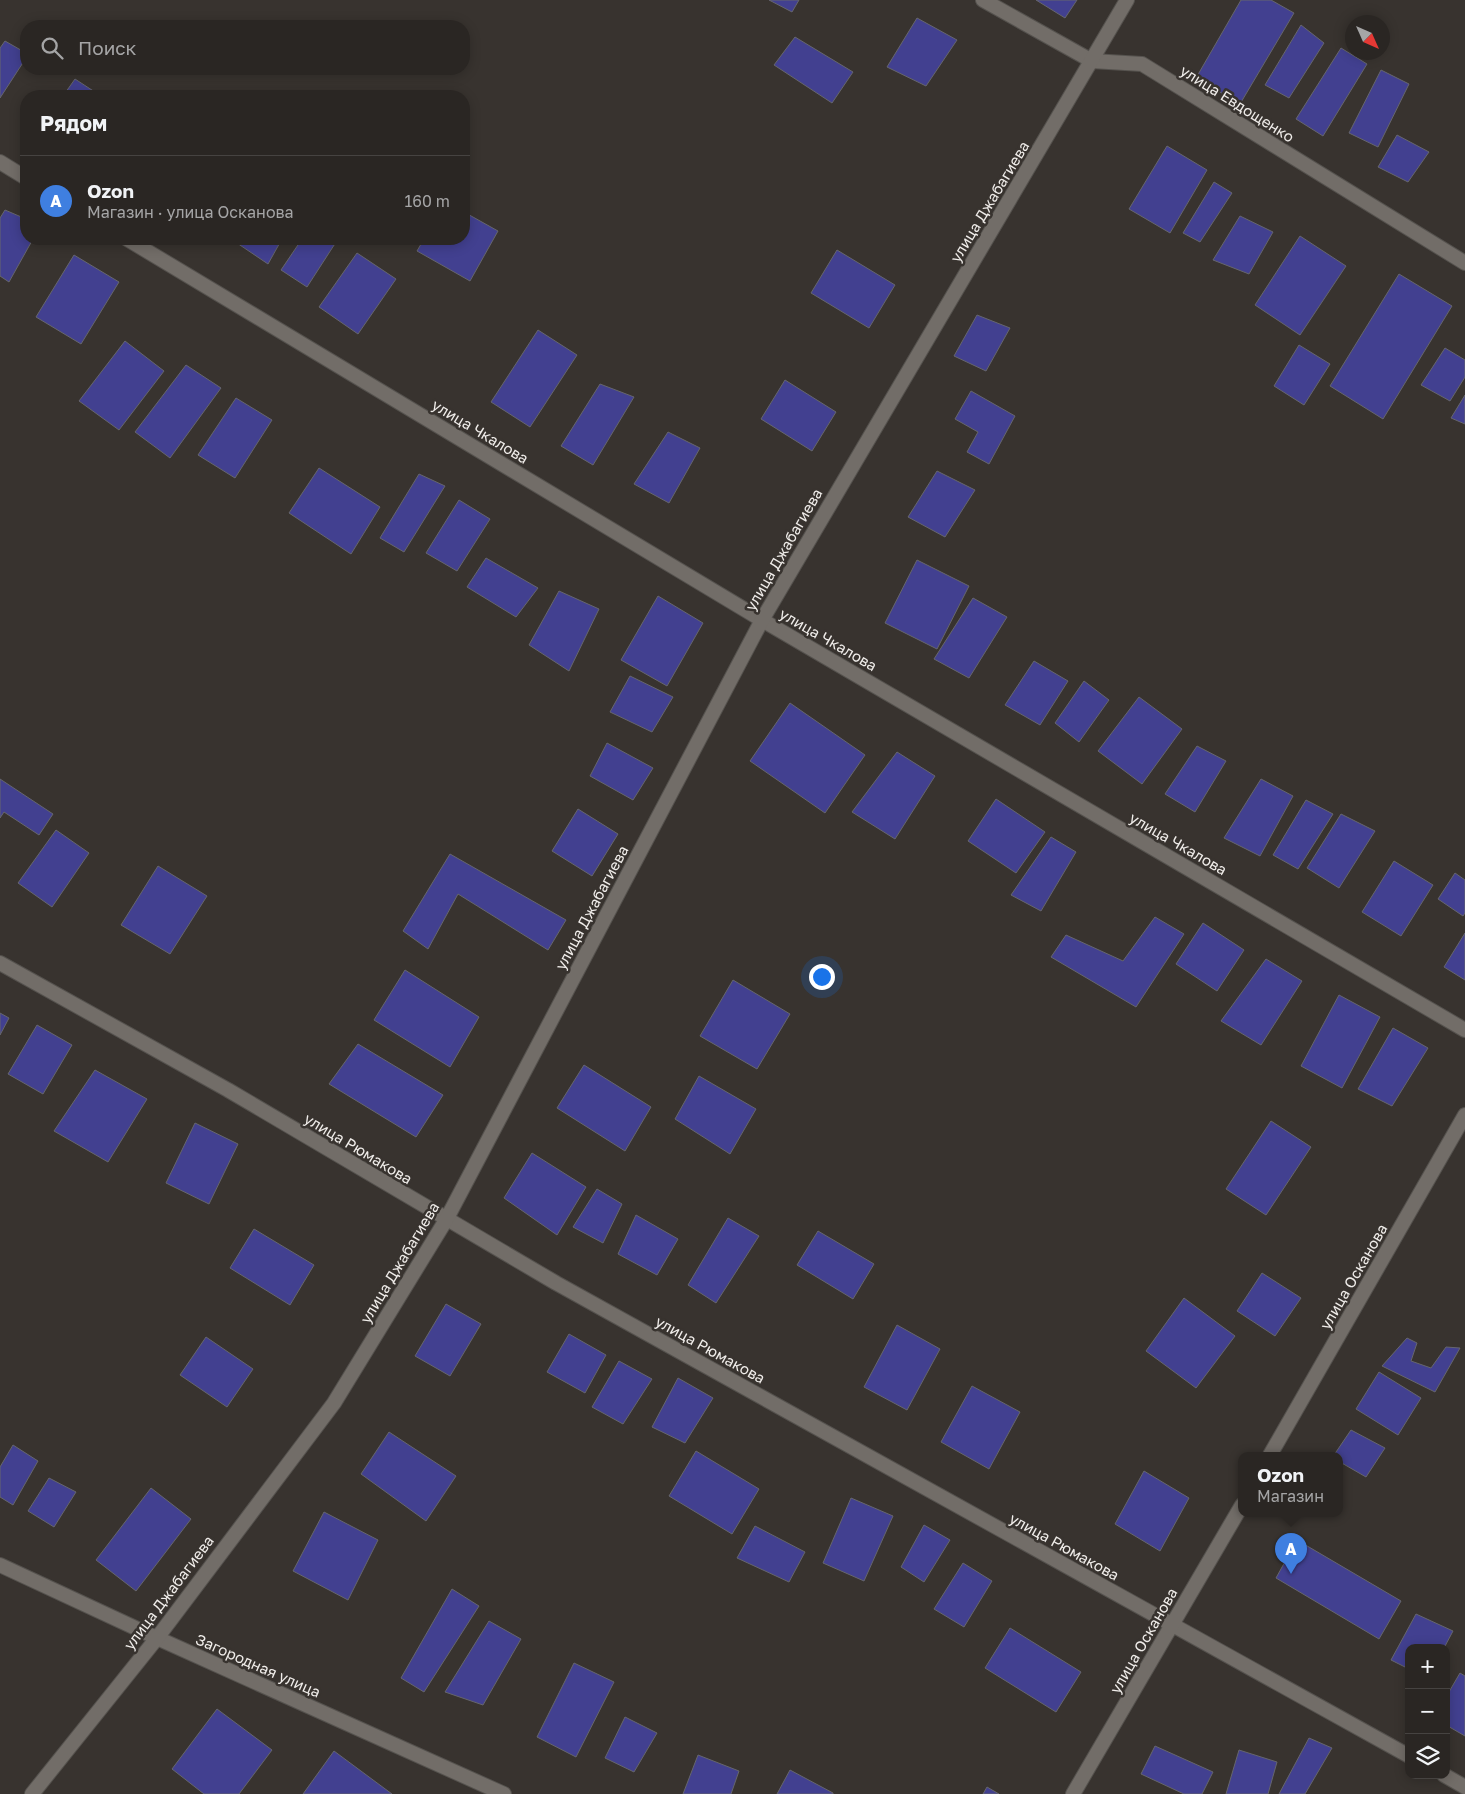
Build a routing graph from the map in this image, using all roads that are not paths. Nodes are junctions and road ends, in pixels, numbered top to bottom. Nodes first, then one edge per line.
1 (983, 0) edge
2 (1127, 0) edge
3 (1092, 61) junction
4 (0, 162) edge
5 (20, 174) edge
6 (137, 245) edge
7 (1465, 263) edge
8 (762, 620) junction
9 (0, 963) edge
10 (1465, 1030) edge
11 (1465, 1114) edge
12 (446, 1220) junction
13 (1272, 1452) edge
14 (1238, 1512) edge
15 (0, 1565) edge
16 (1173, 1626) junction
17 (156, 1638) junction
18 (1405, 1754) edge
19 (1450, 1778) edge
20 (1465, 1787) edge
21 (32, 1794) edge
22 (504, 1794) edge
23 (1073, 1794) edge

1 - 3 street, улица Евдощенко
2 - 3 street, улица Джабагиева
3 - 7 street, улица Евдощенко
3 - 8 street, улица Джабагиева
4 - 5 street
6 - 8 street, улица Чкалова
8 - 10 street, улица Чкалова
8 - 12 street, улица Джабагиева
9 - 12 street, улица Рюмакова
11 - 13 street, улица Осканова
12 - 16 street, улица Рюмакова
12 - 17 street, улица Джабагиева
14 - 16 street, улица Осканова
15 - 17 street, Загородная улица
16 - 18 street, улица Рюмакова
16 - 23 street, улица Осканова
17 - 21 street, улица Джабагиева
17 - 22 street, Загородная улица
19 - 20 street

